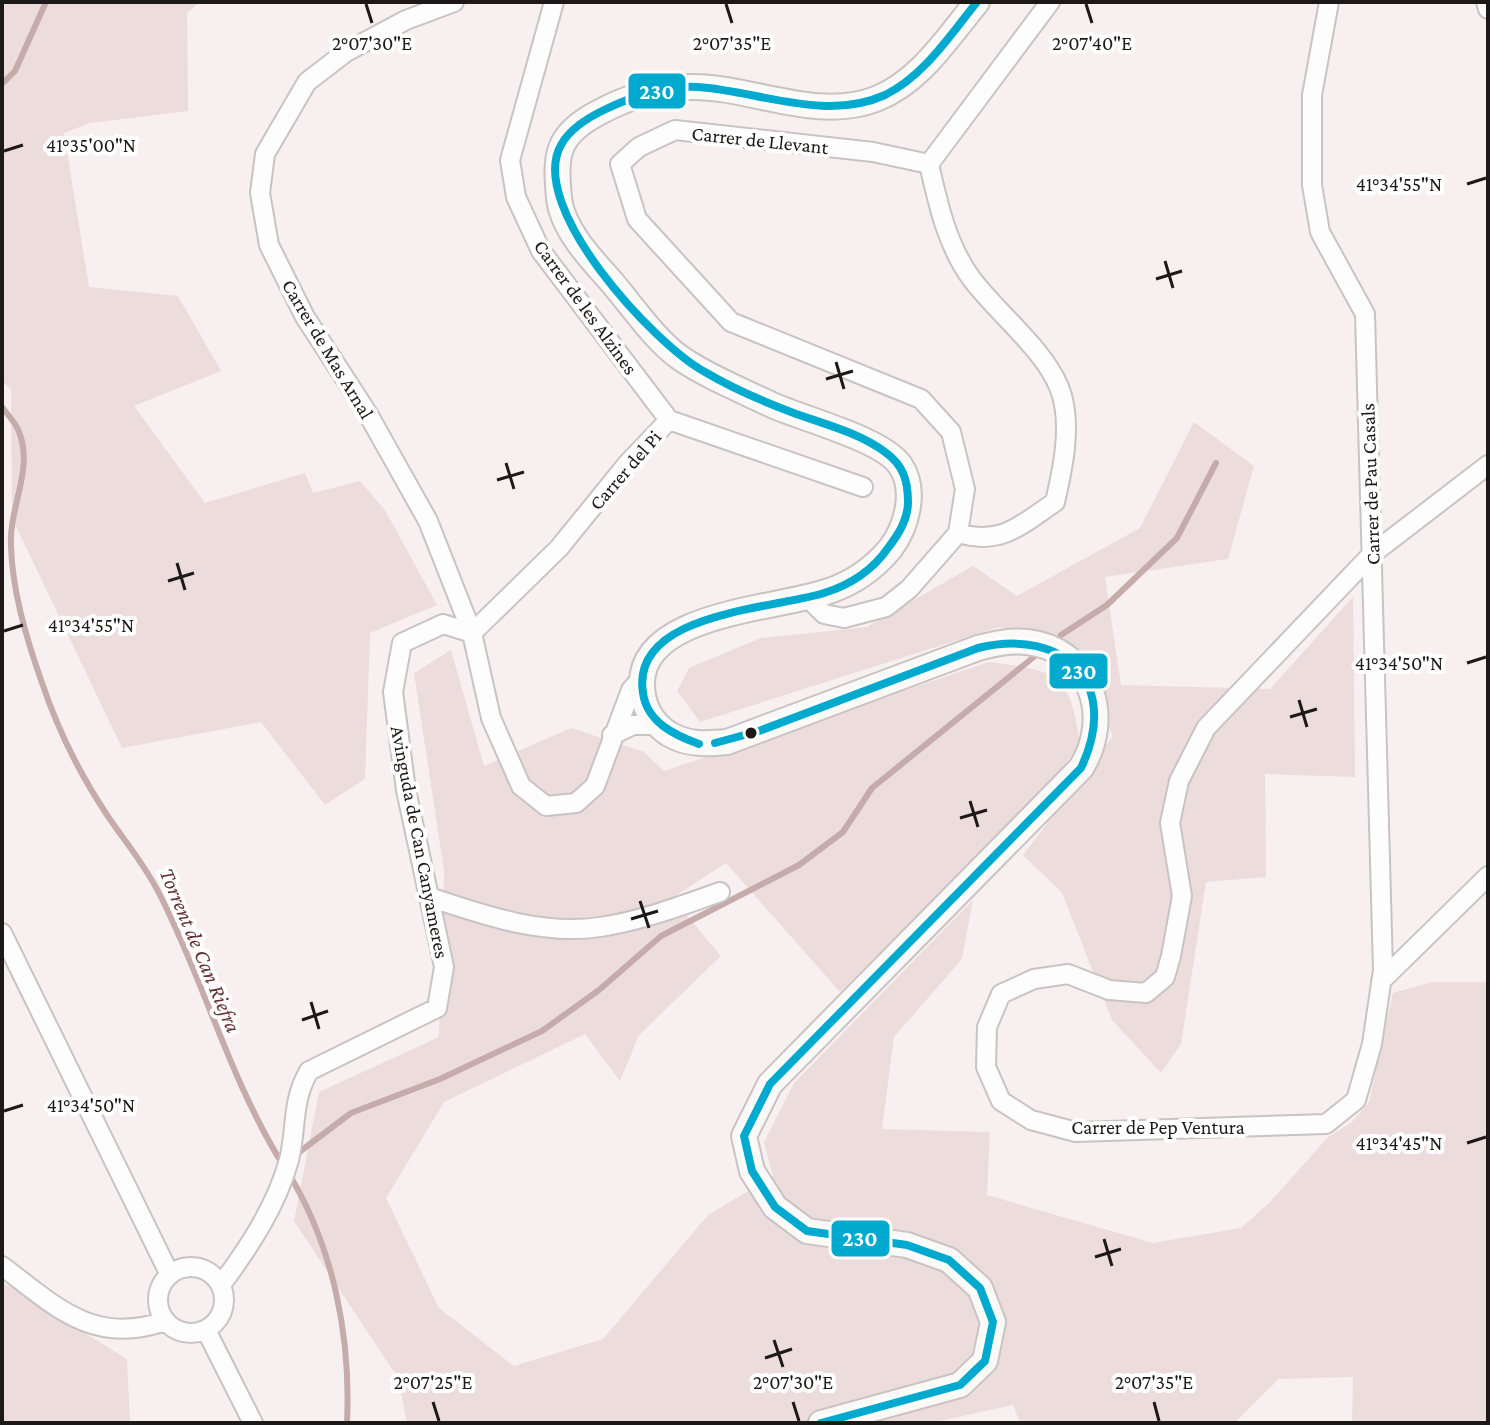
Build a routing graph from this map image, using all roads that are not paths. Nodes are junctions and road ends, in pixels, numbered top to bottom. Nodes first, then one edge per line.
1 (454, 2) edge
2 (554, 2) edge
3 (977, 2) edge
4 (1050, 2) edge
5 (1329, 2) edge
6 (1486, 2) edge
7 (1488, 9) edge
8 (929, 164) junction
9 (669, 420) junction
10 (1488, 465) edge
11 (863, 487) dead end
12 (958, 533) junction
13 (1372, 554) junction
14 (808, 598) junction
15 (472, 633) junction
16 (641, 679) junction
17 (658, 725) junction
18 (612, 735) junction
19 (1488, 876) edge
20 (720, 892) dead end
21 (429, 897) junction
22 (2, 933) edge
23 (1381, 981) junction
24 (2, 1266) edge
25 (170, 1275) junction
26 (221, 1285) junction
27 (165, 1321) junction
28 (206, 1330) junction
29 (253, 1423) edge
30 (821, 1423) edge

1 - 15 street, Carrer de Mas Arnal
2 - 9 street, Carrer de les Alzines
3 - 14 main road
4 - 8 street
5 - 13 street, Carrer de Pau Casals
6 - 7 street
8 - 12 street
8 - 12 street, Carrer de Llevant
9 - 11 street, Carrer del Pi
9 - 15 street, Carrer del Pi
10 - 13 street
12 - 14 street
13 - 23 street, Carrer de Pau Casals
13 - 23 street, Carrer de Pep Ventura
14 - 16 main road
15 - 18 street
15 - 21 street, Avinguda de Can Canyameres
16 - 17 main road
16 - 18 street
17 - 18 street
17 - 30 main road
19 - 23 street
20 - 21 street
21 - 26 street, Avinguda de Can Canyameres
22 - 25 street
24 - 27 street
25 - 26 street
25 - 27 street
26 - 28 street
27 - 28 street
28 - 29 street

